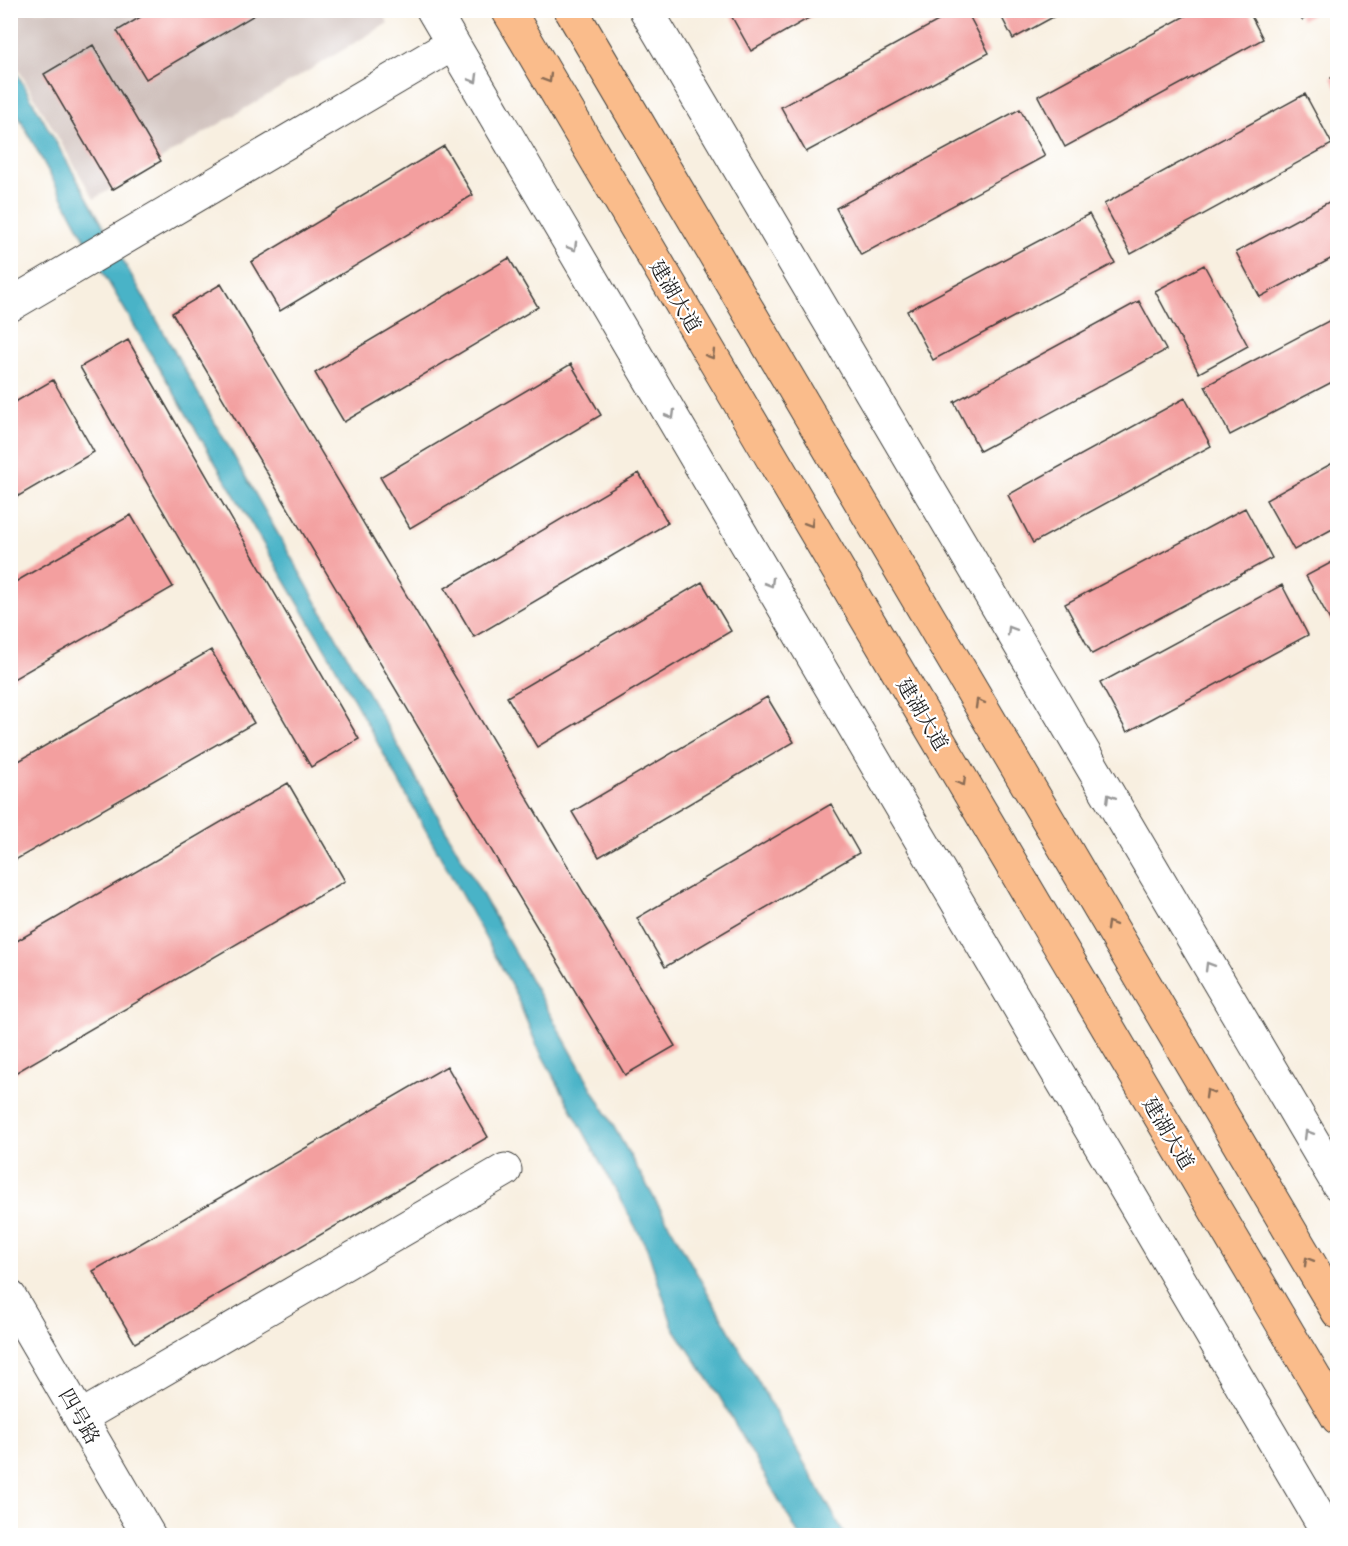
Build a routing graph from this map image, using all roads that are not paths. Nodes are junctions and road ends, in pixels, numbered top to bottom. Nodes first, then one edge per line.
1 (433, 10) edge
2 (508, 10) edge
3 (572, 10) edge
4 (646, 10) edge
5 (453, 44) junction
6 (10, 305) edge
7 (505, 1170) dead end
8 (1338, 1184) edge
9 (10, 1297) edge
10 (1338, 1312) edge
11 (81, 1417) junction
12 (1338, 1418) edge
13 (149, 1536) edge
14 (1330, 1536) edge

1 - 5 street
2 -> 12 main road, 建湖大道
10 -> 3 main road
8 -> 4 street
5 - 6 street
5 -> 14 street
7 - 11 street
9 - 11 street, 四号路
11 - 13 street, 四号路

